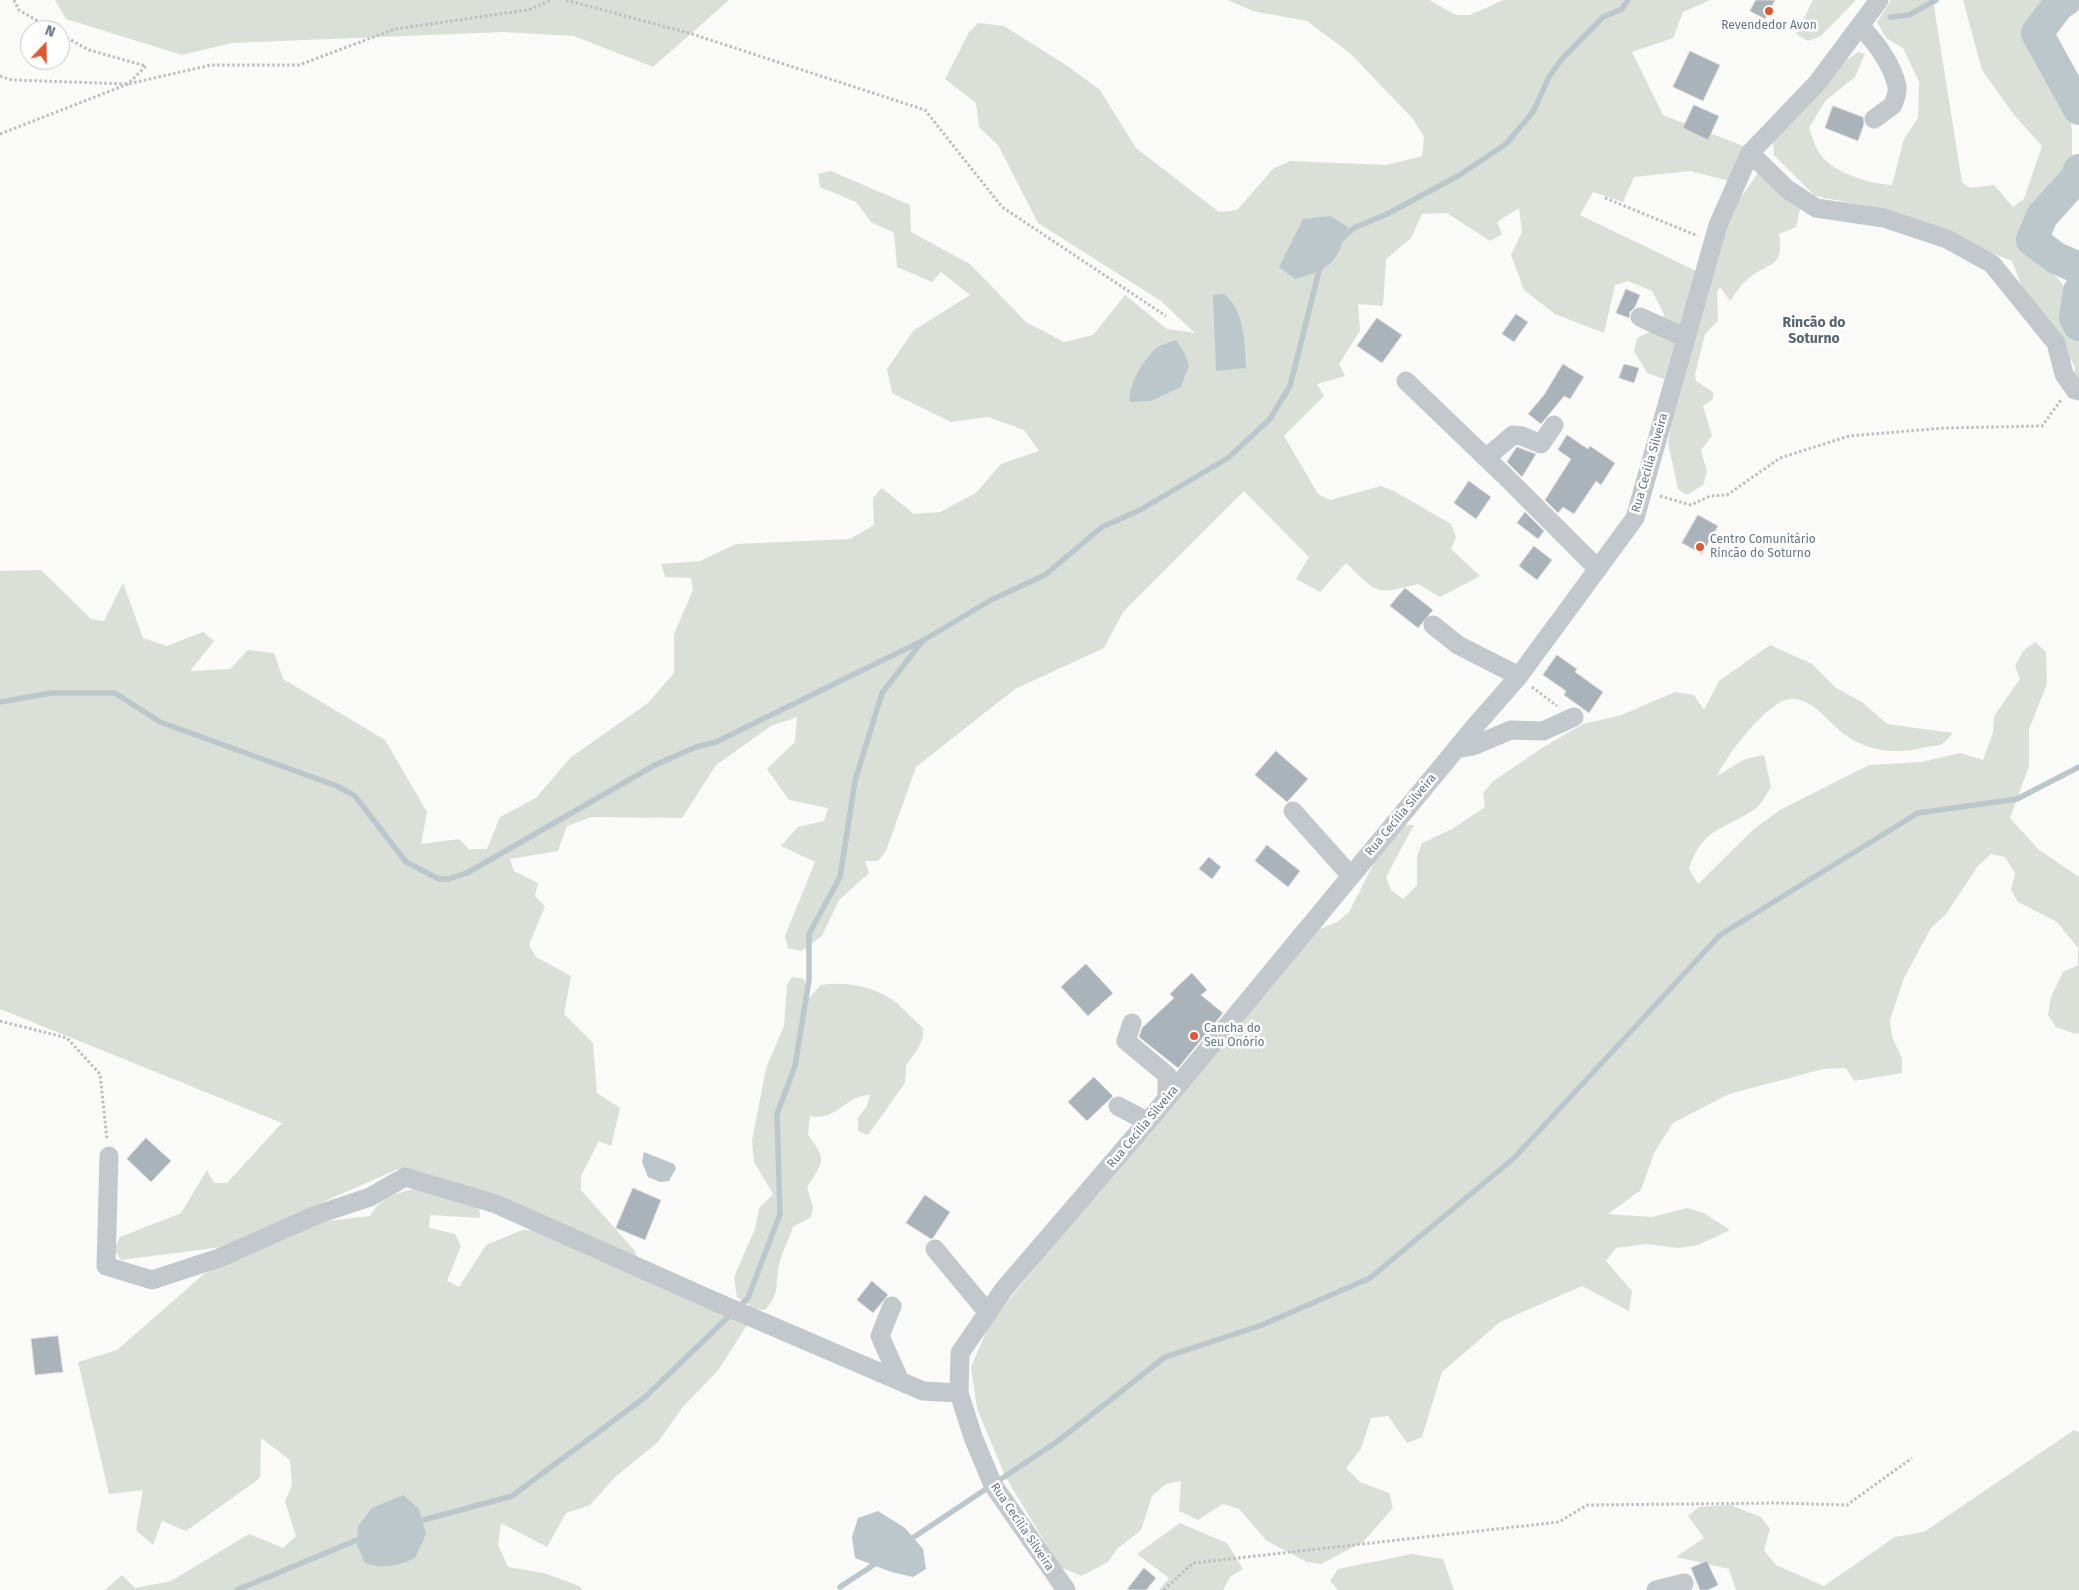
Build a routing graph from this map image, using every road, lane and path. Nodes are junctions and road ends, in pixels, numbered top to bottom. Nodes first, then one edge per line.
1 (14, 0) edge
2 (551, 0) edge
3 (566, 0) edge
4 (1879, 0) edge
5 (36, 20) edge
6 (1860, 26) junction
7 (70, 40) edge
8 (0, 76) edge
9 (128, 84) junction
10 (1874, 119) dead end
11 (0, 134) edge
12 (1750, 153) junction
13 (1605, 198) dead end
14 (1713, 241) junction
15 (1166, 316) dead end
16 (1640, 317) dead end
17 (1686, 338) junction
18 (1406, 381) dead end
19 (2077, 390) edge
20 (1554, 425) dead end
21 (1486, 458) junction
22 (1656, 499) dead end
23 (1598, 569) junction
24 (1433, 625) dead end
25 (1519, 676) junction
26 (1574, 718) joint
27 (1456, 749) junction
28 (1293, 810) dead end
29 (1351, 876) junction
30 (0, 1021) edge
31 (1132, 1023) dead end
32 (1167, 1098) junction
33 (1118, 1106) dead end
34 (1148, 1122) junction
35 (109, 1156) joint
36 (935, 1249) dead end
37 (892, 1306) dead end
38 (988, 1313) junction
39 (900, 1382) junction
40 (960, 1393) junction
41 (1912, 1458) dead end
42 (1684, 1583) dead end
43 (1066, 1590) edge
44 (1164, 1590) edge
45 (1656, 1590) edge

1 - 5 path
2 - 9 path
3 - 15 path
4 - 6 street, Rua Cecília Silveira
6 - 10 street
6 - 12 street, Rua Cecília Silveira
7 - 9 path
8 - 9 path
9 - 11 path
12 - 14 street, Rua Cecília Silveira
12 - 19 street
13 - 14 path
14 - 17 street, Rua Cecília Silveira
16 - 17 street
17 - 23 street, Rua Cecília Silveira
18 - 21 street
19 - 22 path
20 - 21 street
21 - 23 street
23 - 25 street, Rua Cecília Silveira
24 - 25 street
25 - 26 path
25 - 27 street, Rua Cecília Silveira
26 - 27 street
27 - 29 street, Rua Cecília Silveira
28 - 29 street
29 - 32 street, Rua Cecília Silveira
30 - 35 path
31 - 32 street
32 - 34 street, Rua Cecília Silveira
33 - 34 street
34 - 38 street, Rua Cecília Silveira
35 - 39 street
36 - 38 street
37 - 39 street
38 - 40 street, Rua Cecília Silveira
39 - 40 street
40 - 43 street, Rua Cecília Silveira
41 - 44 path
42 - 45 street

